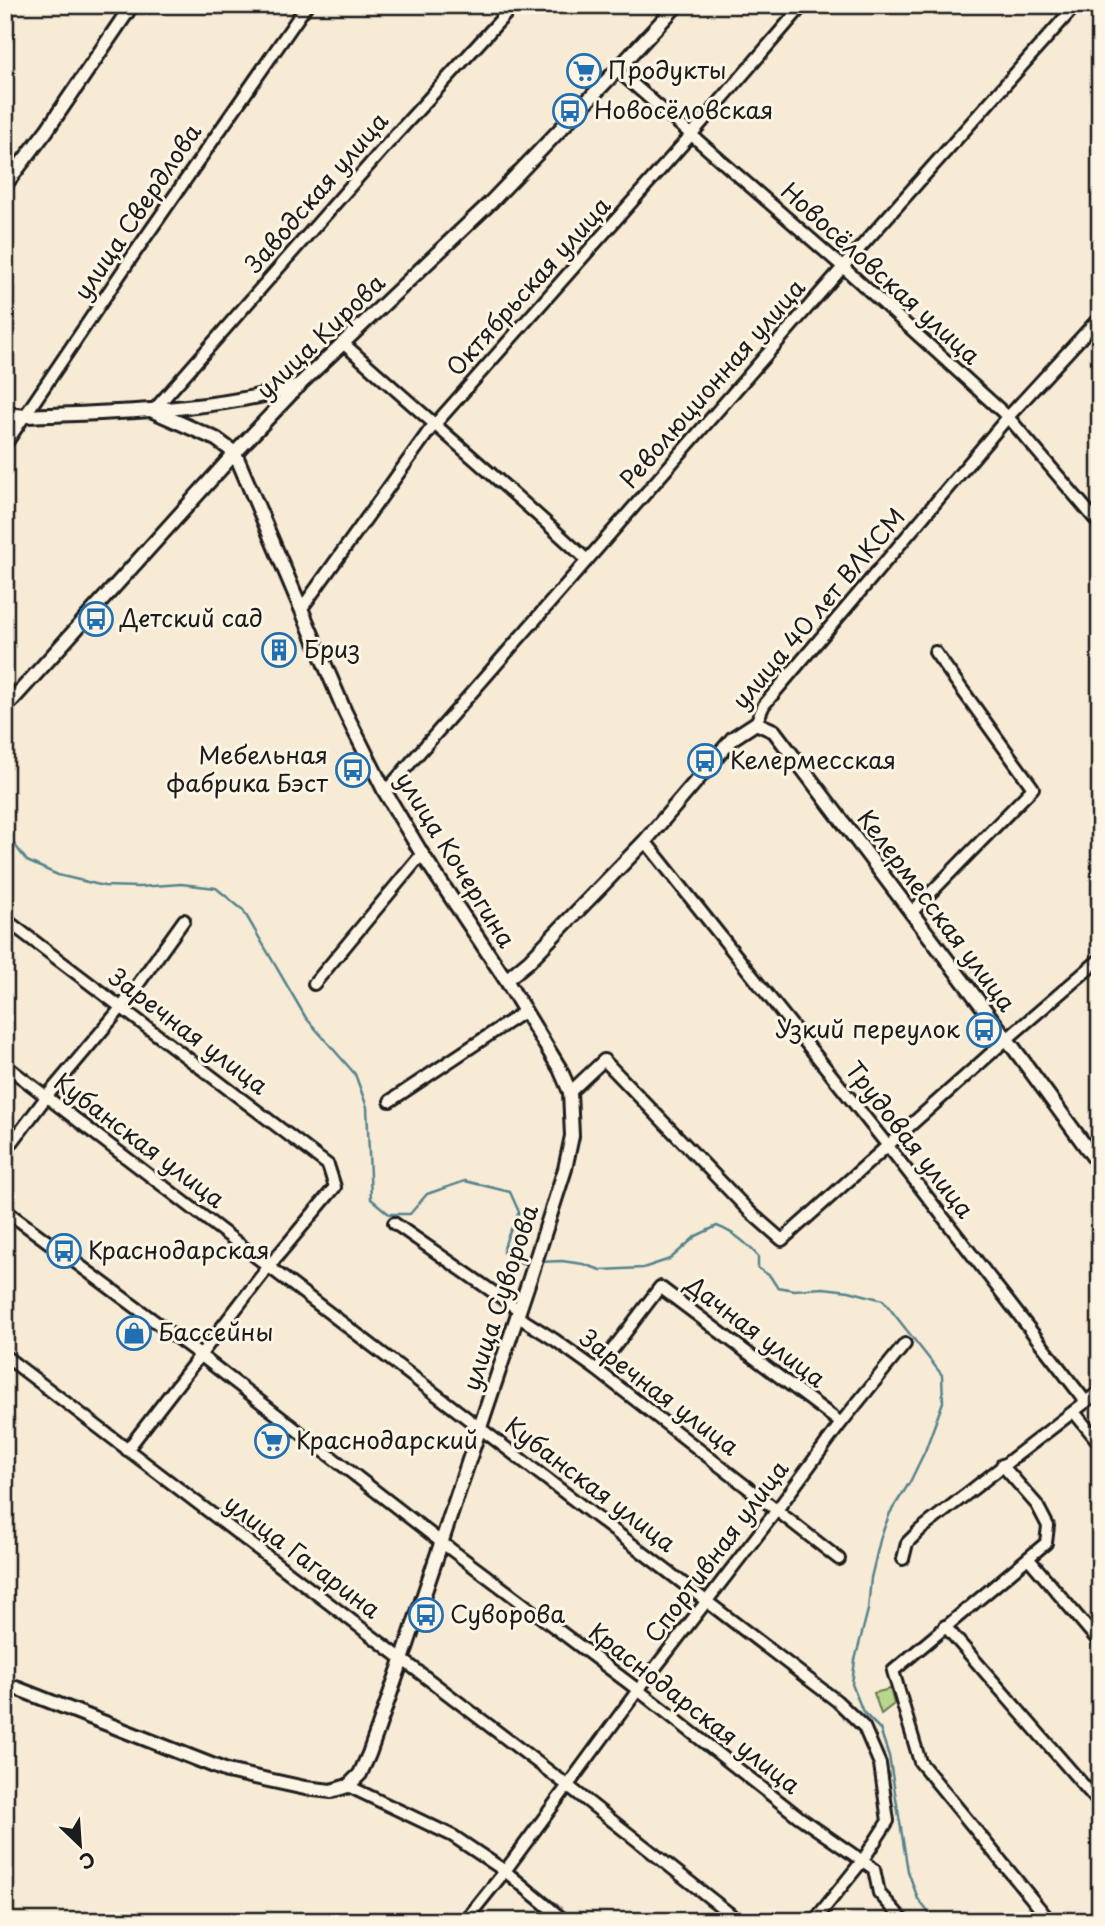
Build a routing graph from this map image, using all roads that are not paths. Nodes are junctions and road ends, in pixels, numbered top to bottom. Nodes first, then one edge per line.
1 (132, 5) edge
2 (307, 5) edge
3 (514, 5) edge
4 (677, 5) edge
5 (803, 5) edge
6 (1076, 5) edge
7 (617, 70) junction
8 (691, 135) junction
9 (5, 185) edge
10 (843, 267) junction
11 (1100, 317) edge
12 (343, 343) junction
13 (299, 385) junction
14 (153, 411) junction
15 (5, 414) edge
16 (26, 416) junction
17 (1008, 416) junction
18 (434, 425) junction
19 (5, 445) edge
20 (234, 453) junction
21 (1100, 525) edge
22 (587, 560) junction
23 (302, 608) junction
24 (935, 652) dead end
25 (5, 708) edge
26 (757, 723) junction
27 (385, 792) junction
28 (645, 841) junction
29 (422, 854) junction
30 (911, 913) junction
31 (5, 919) edge
32 (184, 920) dead end
33 (1100, 959) edge
34 (506, 980) junction
35 (314, 984) dead end
36 (121, 1008) junction
37 (525, 1011) junction
38 (1007, 1038) junction
39 (5, 1065) edge
40 (570, 1092) junction
41 (47, 1097) junction
42 (390, 1101) dead end
43 (888, 1146) junction
44 (5, 1152) edge
45 (1100, 1166) edge
46 (5, 1210) edge
47 (394, 1223) dead end
48 (269, 1266) junction
49 (518, 1313) junction
50 (905, 1344) dead end
51 (200, 1355) junction
52 (5, 1356) edge
53 (597, 1370) junction
54 (1100, 1391) edge
55 (1086, 1402) junction
56 (1074, 1412) junction
57 (841, 1423) junction
58 (480, 1427) junction
59 (1100, 1444) edge
60 (127, 1450) junction
61 (1002, 1465) junction
62 (777, 1510) junction
63 (441, 1542) junction
64 (839, 1559) dead end
65 (903, 1559) dead end
66 (1029, 1559) junction
67 (708, 1601) junction
68 (946, 1626) junction
69 (1100, 1643) edge
70 (402, 1660) junction
71 (5, 1688) edge
72 (638, 1690) junction
73 (567, 1785) junction
74 (348, 1786) junction
75 (1100, 1804) edge
76 (863, 1860) junction
77 (505, 1871) junction
78 (465, 1921) edge
79 (565, 1921) edge
80 (739, 1921) edge
81 (814, 1921) edge
82 (905, 1921) edge
83 (1050, 1921) edge

1 - 9 street
2 - 16 street, улица Свердлова
3 - 14 street, Заводская улица
4 - 7 street, улица Кирова
5 - 8 street, Октябрьская улица
6 - 10 street, Революционная улица
7 - 8 street, Новосёловская улица
7 - 12 street, улица Кирова
8 - 10 street, Новосёловская улица
8 - 18 street, Октябрьская улица
10 - 17 street, Новосёловская улица
10 - 22 street, Революционная улица
11 - 17 street, улица 40 лет ВЛКСМ
12 - 13 street, улица Кирова
12 - 18 street
13 - 14 street
13 - 20 street, улица Кирова
14 - 16 street
14 - 20 street
15 - 16 street
16 - 19 street, улица Свердлова
17 - 21 street, Новосёловская улица
17 - 26 street, улица 40 лет ВЛКСМ
18 - 22 street
18 - 23 street, Октябрьская улица
20 - 23 street, улица Кочергина
20 - 25 street, улица Кирова
22 - 27 street, Революционная улица
23 - 27 street, улица Кочергина
24 - 30 street
26 - 28 street, улица 40 лет ВЛКСМ
26 - 30 street, Келермесская улица
27 - 29 street, улица Кочергина
28 - 34 street, улица 40 лет ВЛКСМ
28 - 43 street, Трудовая улица
29 - 34 street, улица Кочергина
29 - 35 street
30 - 38 street, Келермесская улица
31 - 36 street, Заречная улица
32 - 36 street
33 - 38 street
34 - 37 street, улица Кочергина
36 - 41 street
36 - 48 street, Заречная улица
37 - 40 street, улица Кочергина
37 - 42 street
38 - 43 street
38 - 45 street, Келермесская улица
39 - 41 street, Кубанская улица
40 - 43 street
40 - 49 street, улица Суворова
41 - 44 street
41 - 48 street, Кубанская улица
43 - 55 street, Трудовая улица
46 - 51 street, Краснодарская улица
47 - 49 street, Заречная улица
48 - 51 street
48 - 58 street, Кубанская улица
49 - 53 street, Заречная улица
49 - 58 street, улица Суворова
50 - 57 street, Спортивная улица
51 - 60 street
51 - 63 street, Краснодарская улица
52 - 60 street, улица Гагарина
53 - 57 street, Дачная улица
53 - 62 street, Заречная улица
54 - 55 street
55 - 56 street
56 - 59 street
56 - 61 street
57 - 62 street, Спортивная улица
58 - 63 street, улица Суворова
58 - 67 street, Кубанская улица
60 - 70 street, улица Гагарина
61 - 65 street
61 - 66 street
62 - 64 street, Заречная улица
62 - 67 street, Спортивная улица
63 - 70 street, улица Суворова
63 - 72 street, Краснодарская улица
66 - 68 street
66 - 69 street
67 - 72 street, Спортивная улица
67 - 76 street, Кубанская улица
68 - 75 street
68 - 83 street
70 - 73 street, улица Гагарина
70 - 74 street, улица Суворова
71 - 74 street
72 - 73 street, Спортивная улица
72 - 76 street, Краснодарская улица
73 - 77 street, Спортивная улица
73 - 80 street, улица Гагарина
74 - 77 street
76 - 81 street, Кубанская улица
76 - 82 street
77 - 78 street, Спортивная улица
77 - 79 street

